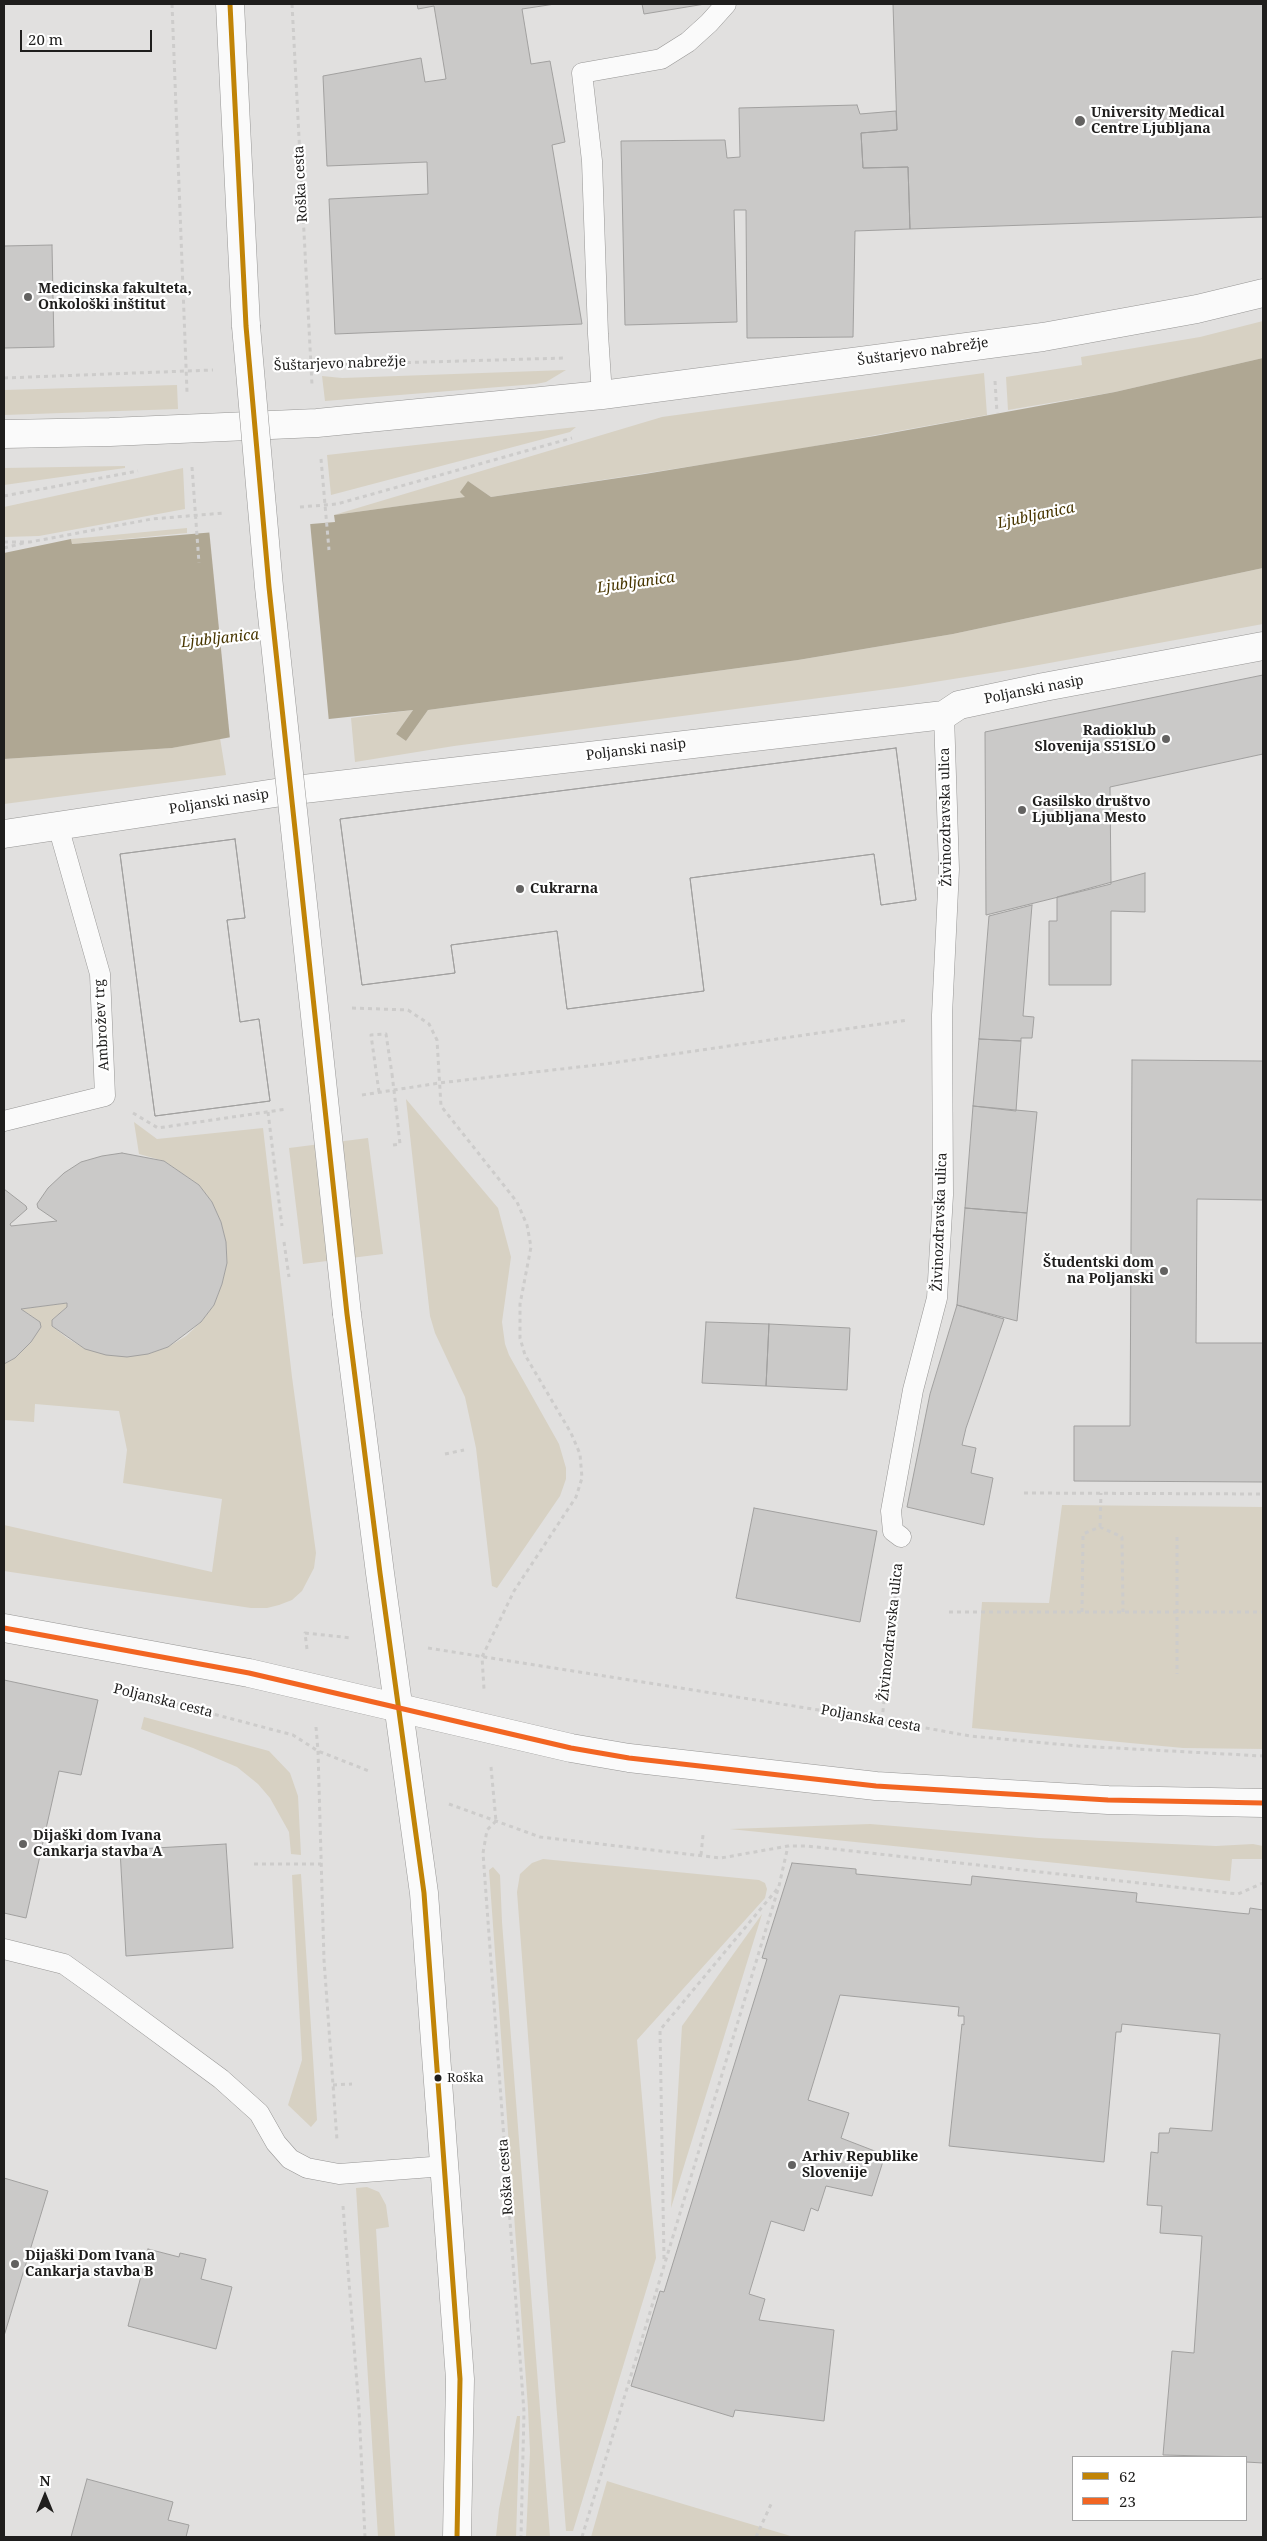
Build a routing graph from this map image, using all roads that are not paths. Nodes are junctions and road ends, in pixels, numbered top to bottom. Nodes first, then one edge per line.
1 (230, 4) edge
2 (726, 4) edge
3 (1263, 293) edge
4 (591, 396) junction
5 (4, 434) edge
6 (1263, 646) edge
7 (944, 715) junction
8 (58, 826) junction
9 (4, 834) edge
10 (4, 1121) edge
11 (901, 1537) road end
12 (4, 1628) edge
13 (398, 1709) junction
14 (1263, 1803) edge
15 (4, 1949) edge
16 (445, 2166) junction
17 (457, 2537) edge

1 - 13 main road, bridge
2 - 4 lane
3 - 4 main road, Šuštarjevo nabrežje
4 - 5 main road, Šuštarjevo nabrežje
6 - 7 main road, Poljanski nasip
7 - 8 main road, Poljanski nasip
7 - 11 lane, Živinozdravska ulica
8 - 9 main road, Poljanski nasip
8 - 10 lane, Ambrožev trg
12 - 13 main road
13 - 14 main road
13 - 16 main road
15 - 16 lane
16 - 17 main road

